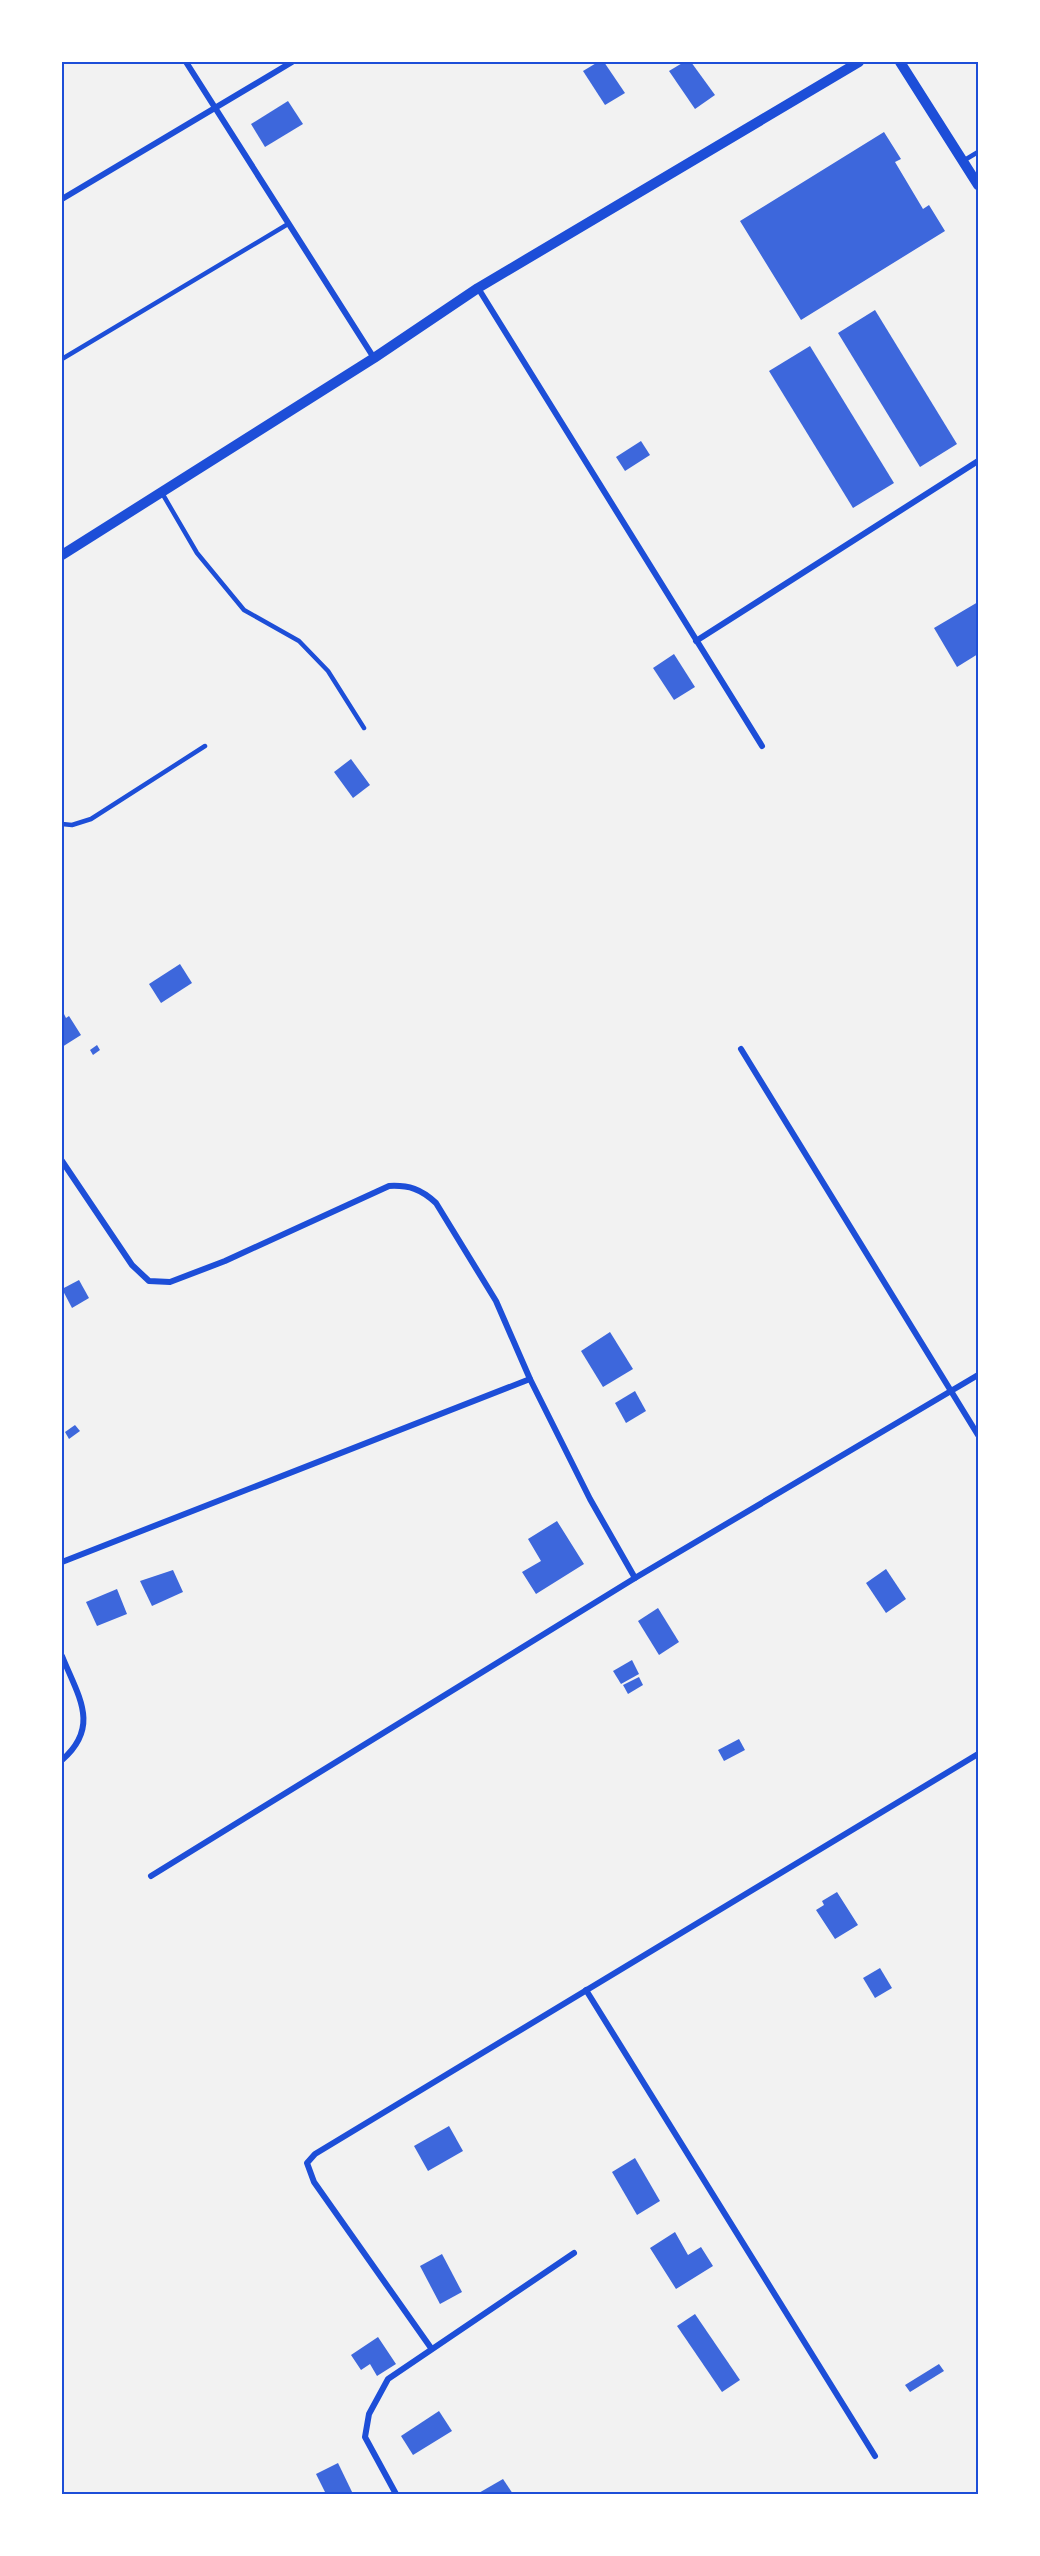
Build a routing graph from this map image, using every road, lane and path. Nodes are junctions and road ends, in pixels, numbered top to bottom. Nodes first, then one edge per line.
1 (186, 62) edge
2 (291, 62) edge
3 (859, 62) edge
4 (900, 62) edge
5 (216, 107) junction
6 (978, 152) edge
7 (963, 161) junction
8 (978, 185) edge
9 (62, 200) edge
10 (288, 224) junction
11 (478, 288) junction
12 (374, 358) junction
13 (62, 359) edge
14 (978, 461) edge
15 (162, 492) junction
16 (62, 555) edge
17 (696, 641) junction
18 (364, 728) dead end
19 (205, 746) dead end
20 (762, 746) dead end
21 (62, 824) edge
22 (741, 1048) dead end
23 (62, 1161) edge
24 (978, 1375) edge
25 (530, 1379) junction
26 (951, 1392) junction
27 (978, 1436) edge
28 (62, 1562) edge
29 (635, 1578) junction
30 (62, 1656) edge
31 (978, 1754) edge
32 (62, 1760) edge
33 (151, 1876) dead end
34 (586, 1990) junction
35 (574, 2253) dead end
36 (431, 2348) junction
37 (875, 2456) dead end
38 (396, 2494) edge

1 - 5 street
2 - 5 street
3 - 11 street
4 - 7 street
5 - 9 street
5 - 10 street
6 - 7 lane
7 - 8 street
10 - 12 street
10 - 13 lane
11 - 12 street
11 - 17 street
12 - 15 street
14 - 17 street
15 - 16 street
15 - 18 lane
17 - 20 street
19 - 21 lane
22 - 26 street
23 - 25 street
24 - 26 street
25 - 28 street
25 - 29 street
26 - 27 street
26 - 29 street
29 - 33 street
30 - 32 street
31 - 34 street
34 - 36 street
34 - 37 street
35 - 36 street
36 - 38 street

